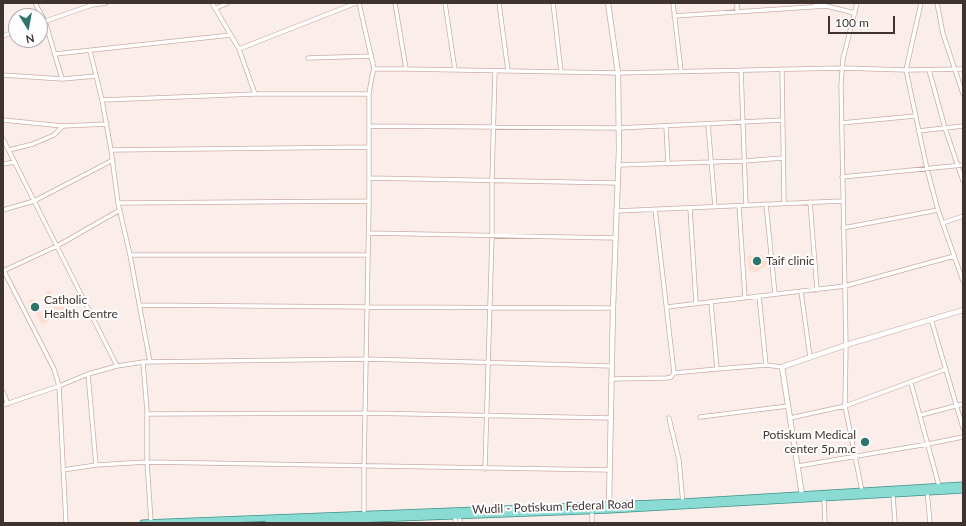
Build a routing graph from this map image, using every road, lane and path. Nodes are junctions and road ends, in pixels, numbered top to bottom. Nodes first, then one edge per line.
1 (106, 3) edge
2 (212, 3) edge
3 (228, 3) edge
4 (357, 3) edge
5 (395, 3) edge
6 (445, 3) edge
7 (499, 3) edge
8 (553, 3) edge
9 (608, 3) edge
10 (673, 3) edge
11 (737, 3) edge
12 (814, 3) edge
13 (857, 3) edge
14 (921, 3) edge
15 (936, 3) edge
16 (91, 4) edge
17 (826, 6) junction
18 (216, 8) junction
19 (738, 12) junction
20 (854, 13) junction
21 (674, 16) junction
22 (48, 20) edge
23 (48, 31) edge
24 (231, 35) junction
25 (239, 49) junction
26 (90, 51) junction
27 (55, 54) junction
28 (372, 56) junction
29 (308, 58) dead end
30 (406, 68) junction
31 (842, 68) junction
32 (374, 69) junction
33 (782, 69) junction
34 (955, 69) junction
35 (963, 69) edge
36 (455, 70) junction
37 (741, 70) junction
38 (906, 70) junction
39 (929, 70) junction
40 (495, 71) junction
41 (508, 71) junction
42 (681, 71) junction
43 (561, 72) junction
44 (618, 73) junction
45 (3, 75) edge
46 (96, 76) junction
47 (62, 79) junction
48 (255, 94) junction
49 (369, 94) junction
50 (963, 94) edge
51 (102, 100) junction
52 (915, 116) junction
53 (3, 120) edge
54 (783, 120) junction
55 (743, 123) junction
56 (841, 123) junction
57 (107, 124) junction
58 (708, 124) junction
59 (63, 126) junction
60 (369, 126) junction
61 (666, 126) junction
62 (963, 126) edge
63 (493, 127) junction
64 (618, 128) junction
65 (946, 128) junction
66 (918, 131) junction
67 (3, 139) edge
68 (369, 147) junction
69 (9, 150) junction
70 (111, 150) junction
71 (783, 158) junction
72 (113, 160) junction
73 (744, 161) junction
74 (15, 162) junction
75 (711, 162) junction
76 (3, 164) edge
77 (668, 164) junction
78 (618, 165) junction
79 (963, 165) edge
80 (957, 166) junction
81 (926, 169) junction
82 (842, 177) junction
83 (369, 178) junction
84 (492, 180) junction
85 (963, 181) edge
86 (617, 182) junction
87 (369, 200) junction
88 (34, 201) junction
89 (842, 201) junction
90 (810, 202) junction
91 (118, 203) junction
92 (784, 203) junction
93 (766, 204) junction
94 (746, 205) junction
95 (739, 206) junction
96 (715, 207) junction
97 (690, 208) junction
98 (655, 209) junction
99 (3, 210) edge
100 (120, 210) junction
101 (938, 210) junction
102 (616, 211) junction
103 (963, 216) edge
104 (942, 223) junction
105 (843, 228) junction
106 (369, 233) junction
107 (492, 236) junction
108 (615, 238) junction
109 (57, 246) junction
110 (130, 255) junction
111 (368, 255) junction
112 (954, 256) junction
113 (4, 271) edge
114 (963, 281) edge
115 (845, 286) junction
116 (817, 290) junction
117 (802, 291) junction
118 (775, 294) junction
119 (759, 296) junction
120 (745, 298) junction
121 (711, 302) junction
122 (696, 303) junction
123 (139, 305) junction
124 (367, 307) junction
125 (490, 307) junction
126 (667, 307) junction
127 (612, 308) junction
128 (963, 310) edge
129 (932, 320) junction
130 (846, 345) junction
131 (810, 357) junction
132 (366, 359) junction
133 (143, 362) junction
134 (150, 362) junction
135 (488, 362) junction
136 (766, 365) junction
137 (117, 366) junction
138 (612, 366) junction
139 (782, 367) junction
140 (717, 369) junction
141 (946, 369) junction
142 (88, 374) junction
143 (674, 374) junction
144 (611, 379) junction
145 (911, 382) junction
146 (59, 386) junction
147 (3, 392) edge
148 (8, 404) junction
149 (963, 404) edge
150 (3, 405) edge
151 (788, 406) junction
152 (845, 406) junction
153 (957, 406) junction
154 (365, 413) junction
155 (147, 414) junction
156 (921, 415) junction
157 (486, 416) junction
158 (611, 418) junction
159 (669, 418) dead end
160 (700, 418) dead end
161 (790, 418) junction
162 (963, 428) edge
163 (963, 437) edge
164 (928, 444) junction
165 (854, 456) junction
166 (147, 462) junction
167 (96, 465) junction
168 (798, 466) junction
169 (364, 467) junction
170 (485, 468) junction
171 (63, 470) junction
172 (610, 470) junction
173 (963, 485) edge
174 (939, 486) junction
175 (927, 490) junction
176 (963, 490) edge
177 (862, 491) junction
178 (893, 494) junction
179 (802, 495) junction
180 (824, 499) junction
181 (683, 504) junction
182 (609, 505) junction
183 (592, 508) junction
184 (456, 514) junction
185 (364, 517) junction
186 (151, 522) edge
187 (66, 523) edge
188 (143, 523) edge
189 (158, 523) edge
190 (268, 523) edge
191 (456, 523) edge
192 (460, 523) edge
193 (592, 523) edge
194 (825, 523) edge
195 (895, 523) edge
196 (930, 523) edge

1 - 16 street
2 - 18 street
3 - 18 street
4 - 25 street
4 - 28 street
5 - 30 street
6 - 36 street
7 - 41 street
8 - 43 street
9 - 44 street
10 - 21 street
11 - 19 street
12 - 17 street
13 - 20 street
14 - 38 street
15 - 34 street
16 - 22 street
17 - 19 street
17 - 20 street
18 - 24 street
19 - 21 street
20 - 31 street
21 - 42 street
23 - 27 street
24 - 25 street
24 - 26 street
25 - 48 street
26 - 27 street
26 - 46 street
27 - 47 street
28 - 29 street
28 - 32 street
30 - 32 street
30 - 36 street
31 - 33 street
31 - 38 street
31 - 56 street
32 - 49 street
33 - 37 street
33 - 54 street
34 - 35 street
34 - 39 street
34 - 50 street
36 - 40 street
37 - 42 street
37 - 55 street
38 - 39 street
38 - 52 street
39 - 65 street
40 - 41 street
40 - 63 street
41 - 43 street
42 - 44 street
43 - 44 street
44 - 64 street
45 - 47 street
46 - 47 street
46 - 51 street
48 - 49 street
48 - 51 street
49 - 60 street
51 - 57 street
52 - 56 street
52 - 66 street
53 - 59 street
54 - 55 street
54 - 71 street
55 - 58 street
55 - 73 street
56 - 82 street
57 - 59 street
57 - 70 street
58 - 61 street
58 - 75 street
59 - 69 street
60 - 63 street
60 - 68 street
61 - 64 street
61 - 77 street
62 - 65 street
63 - 64 street
63 - 84 street
64 - 78 street
65 - 66 street
65 - 80 street
66 - 81 street
67 - 69 street
68 - 70 street
68 - 83 street
69 - 74 street
70 - 72 street
71 - 73 street
71 - 92 street
72 - 88 street
72 - 91 street
73 - 75 street
73 - 94 street
74 - 76 street
74 - 88 street
75 - 77 street
75 - 96 street
77 - 78 street
78 - 86 street
79 - 80 street
80 - 81 street
80 - 85 street
81 - 82 street
81 - 101 street
82 - 89 street
83 - 84 street
83 - 87 street
84 - 86 street
84 - 107 street
86 - 102 street
87 - 91 street
87 - 106 street
88 - 99 street
88 - 109 street
89 - 90 street
89 - 105 street
90 - 92 street
90 - 116 street
91 - 100 street
92 - 93 street
93 - 94 street
93 - 118 street
94 - 95 street
95 - 96 street
95 - 120 street
96 - 97 street
97 - 98 street
97 - 122 street
98 - 102 street
98 - 126 street
100 - 109 street
100 - 110 street
101 - 104 street
101 - 105 street
102 - 108 street
103 - 104 street
104 - 112 street
105 - 115 street
106 - 107 street
106 - 111 street
107 - 108 street
107 - 125 street
108 - 127 street
109 - 113 street
109 - 137 street
110 - 111 street
110 - 123 street
111 - 124 street
112 - 114 street
112 - 115 street
113 - 146 street
115 - 116 street
115 - 130 street
116 - 117 street
117 - 118 street
117 - 131 street
118 - 119 street
119 - 120 street
119 - 136 street
120 - 121 street
121 - 122 street
121 - 140 street
122 - 126 street
123 - 124 street
123 - 134 street
124 - 125 street
124 - 132 street
125 - 127 street
125 - 135 street
126 - 143 street
127 - 138 street
128 - 129 street
129 - 130 street
129 - 141 street
130 - 131 street
130 - 152 street
131 - 139 street
132 - 134 street
132 - 135 street
132 - 154 street
133 - 134 street
133 - 137 street
133 - 155 street
135 - 138 street
135 - 157 street
136 - 139 street
136 - 140 street
137 - 142 street
138 - 144 street
139 - 151 street
140 - 143 street
141 - 145 street
141 - 153 street
142 - 146 street
142 - 167 street
143 - 144 street
144 - 158 street
145 - 152 street
145 - 156 street
146 - 148 street
146 - 171 street
147 - 148 street
148 - 150 street
149 - 153 street
151 - 160 street
151 - 161 street
152 - 161 street
152 - 165 street
153 - 156 street
153 - 162 street
154 - 155 street
154 - 157 street
154 - 169 street
155 - 166 street
156 - 164 street
157 - 158 street
157 - 170 street
158 - 172 street
159 - 181 street
161 - 168 street
163 - 164 street
164 - 165 street
164 - 174 street
165 - 168 street
165 - 177 street
166 - 167 street
166 - 169 street
166 - 186 street
167 - 171 street
168 - 179 street
169 - 170 street
169 - 185 street
170 - 172 street
171 - 187 street
172 - 182 street
173 - 174 main road, Wudil - Potiskum Federal Road
174 - 175 main road, Wudil - Potiskum Federal Road
175 - 176 main road, Wudil - Potiskum Federal Road
175 - 177 main road, Wudil - Potiskum Federal Road
175 - 178 main road, Wudil - Potiskum Federal Road
175 - 196 street
177 - 179 main road, Wudil - Potiskum Federal Road
178 - 180 main road, Wudil - Potiskum Federal Road
178 - 195 street
179 - 181 main road, Wudil - Potiskum Federal Road
180 - 181 main road, Wudil - Potiskum Federal Road
180 - 194 street
181 - 182 main road, Wudil - Potiskum Federal Road
181 - 183 main road, Wudil - Potiskum Federal Road
182 - 183 main road, Wudil - Potiskum Federal Road
183 - 184 main road, Wudil - Potiskum Federal Road
183 - 193 street
184 - 185 main road, Wudil - Potiskum Federal Road
184 - 191 street
184 - 192 street
185 - 189 main road, Wudil - Potiskum Federal Road
185 - 190 main road, Wudil - Potiskum Federal Road
186 - 188 main road, Wudil - Potiskum Federal Road
186 - 189 main road, Wudil - Potiskum Federal Road

